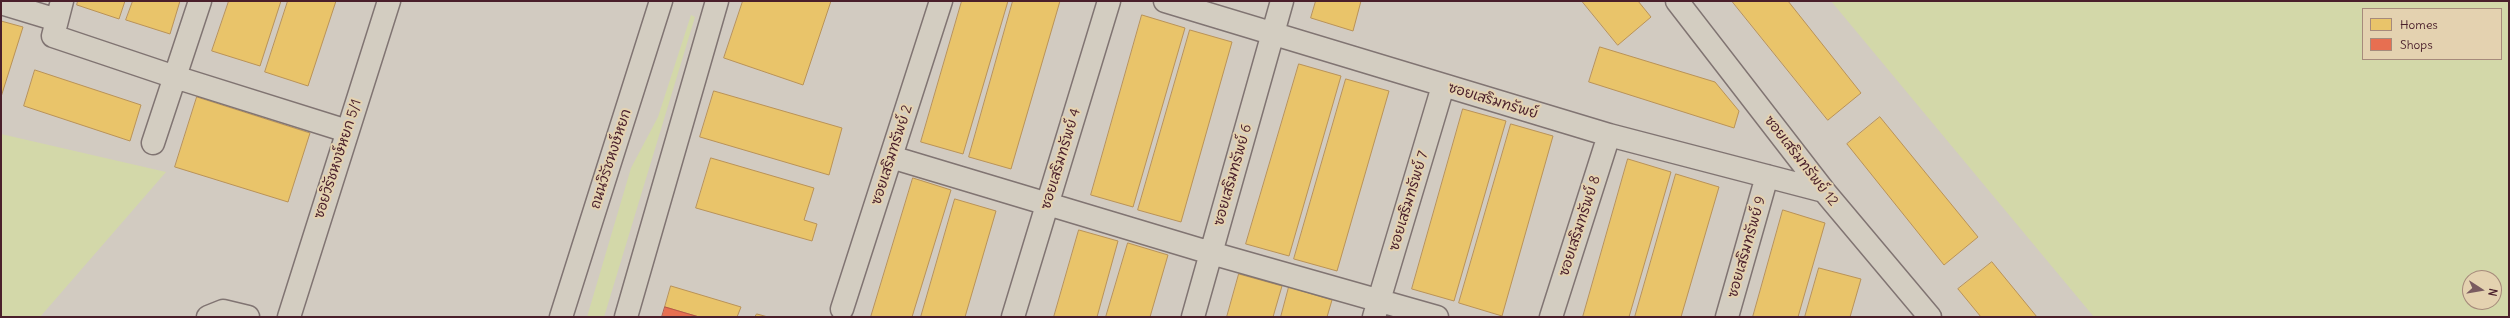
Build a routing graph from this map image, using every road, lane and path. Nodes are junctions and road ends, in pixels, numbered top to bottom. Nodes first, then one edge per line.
1 (200, 1) edge
2 (389, 1) edge
3 (661, 1) edge
4 (940, 1) edge
5 (1109, 1) edge
6 (1165, 1) edge
7 (1282, 1) edge
8 (1677, 1) edge
9 (712, 2) edge
10 (1, 3) edge
11 (59, 10) edge
12 (1272, 33) junction
13 (175, 78) junction
14 (1443, 86) junction
15 (347, 131) junction
16 (1609, 135) junction
17 (153, 143) dead end
18 (891, 157) junction
19 (1767, 176) junction
20 (1824, 191) junction
21 (1048, 204) junction
22 (1211, 253) junction
23 (1377, 308) edge
24 (1913, 308) edge
25 (842, 309) dead end
26 (208, 317) edge
27 (248, 317) edge
28 (289, 317) edge
29 (562, 317) edge
30 (626, 317) edge
31 (1013, 317) edge
32 (1193, 317) edge
33 (1437, 317) edge
34 (1551, 317) edge
35 (1727, 317) edge
36 (1930, 317) edge

1 - 13 street
2 - 15 street, ซอยวิรัชหงษ์หยก 5/1
3 - 29 street, ถนนวิรัชหงษ์หยก
4 - 18 street, ซอยเสริมทรัพย์ 2
5 - 21 street, ซอยเสริมทรัพย์ 4
6 - 12 street, ซอยเสริมทรัพย์
7 - 12 street, ซอยเสริมทรัพย์ 6
8 - 20 street, ซอยเสริมทรัพย์ 12
9 - 30 street
10 - 11 street
11 - 13 street
12 - 14 street, ซอยเสริมทรัพย์
12 - 22 street, ซอยเสริมทรัพย์ 6
13 - 15 street
13 - 17 street
14 - 16 street, ซอยเสริมทรัพย์
14 - 23 street, ซอยเสริมทรัพย์ 7
15 - 28 street, ซอยวิรัชหงษ์หยก 5/1
16 - 19 street, ซอยเสริมทรัพย์
16 - 34 street, ซอยเสริมทรัพย์ 8
18 - 21 street
18 - 25 street, ซอยเสริมทรัพย์ 2
19 - 20 street, ซอยเสริมทรัพย์
19 - 35 street, ซอยเสริมทรัพย์ 9
20 - 24 street, ซอยเสริมทรัพย์ 12
21 - 22 street
21 - 31 street, ซอยเสริมทรัพย์ 4
22 - 23 street
22 - 32 street, ซอยเสริมทรัพย์ 6
23 - 33 street
24 - 36 street, ซอยเสริมทรัพย์ 12
26 - 27 street

